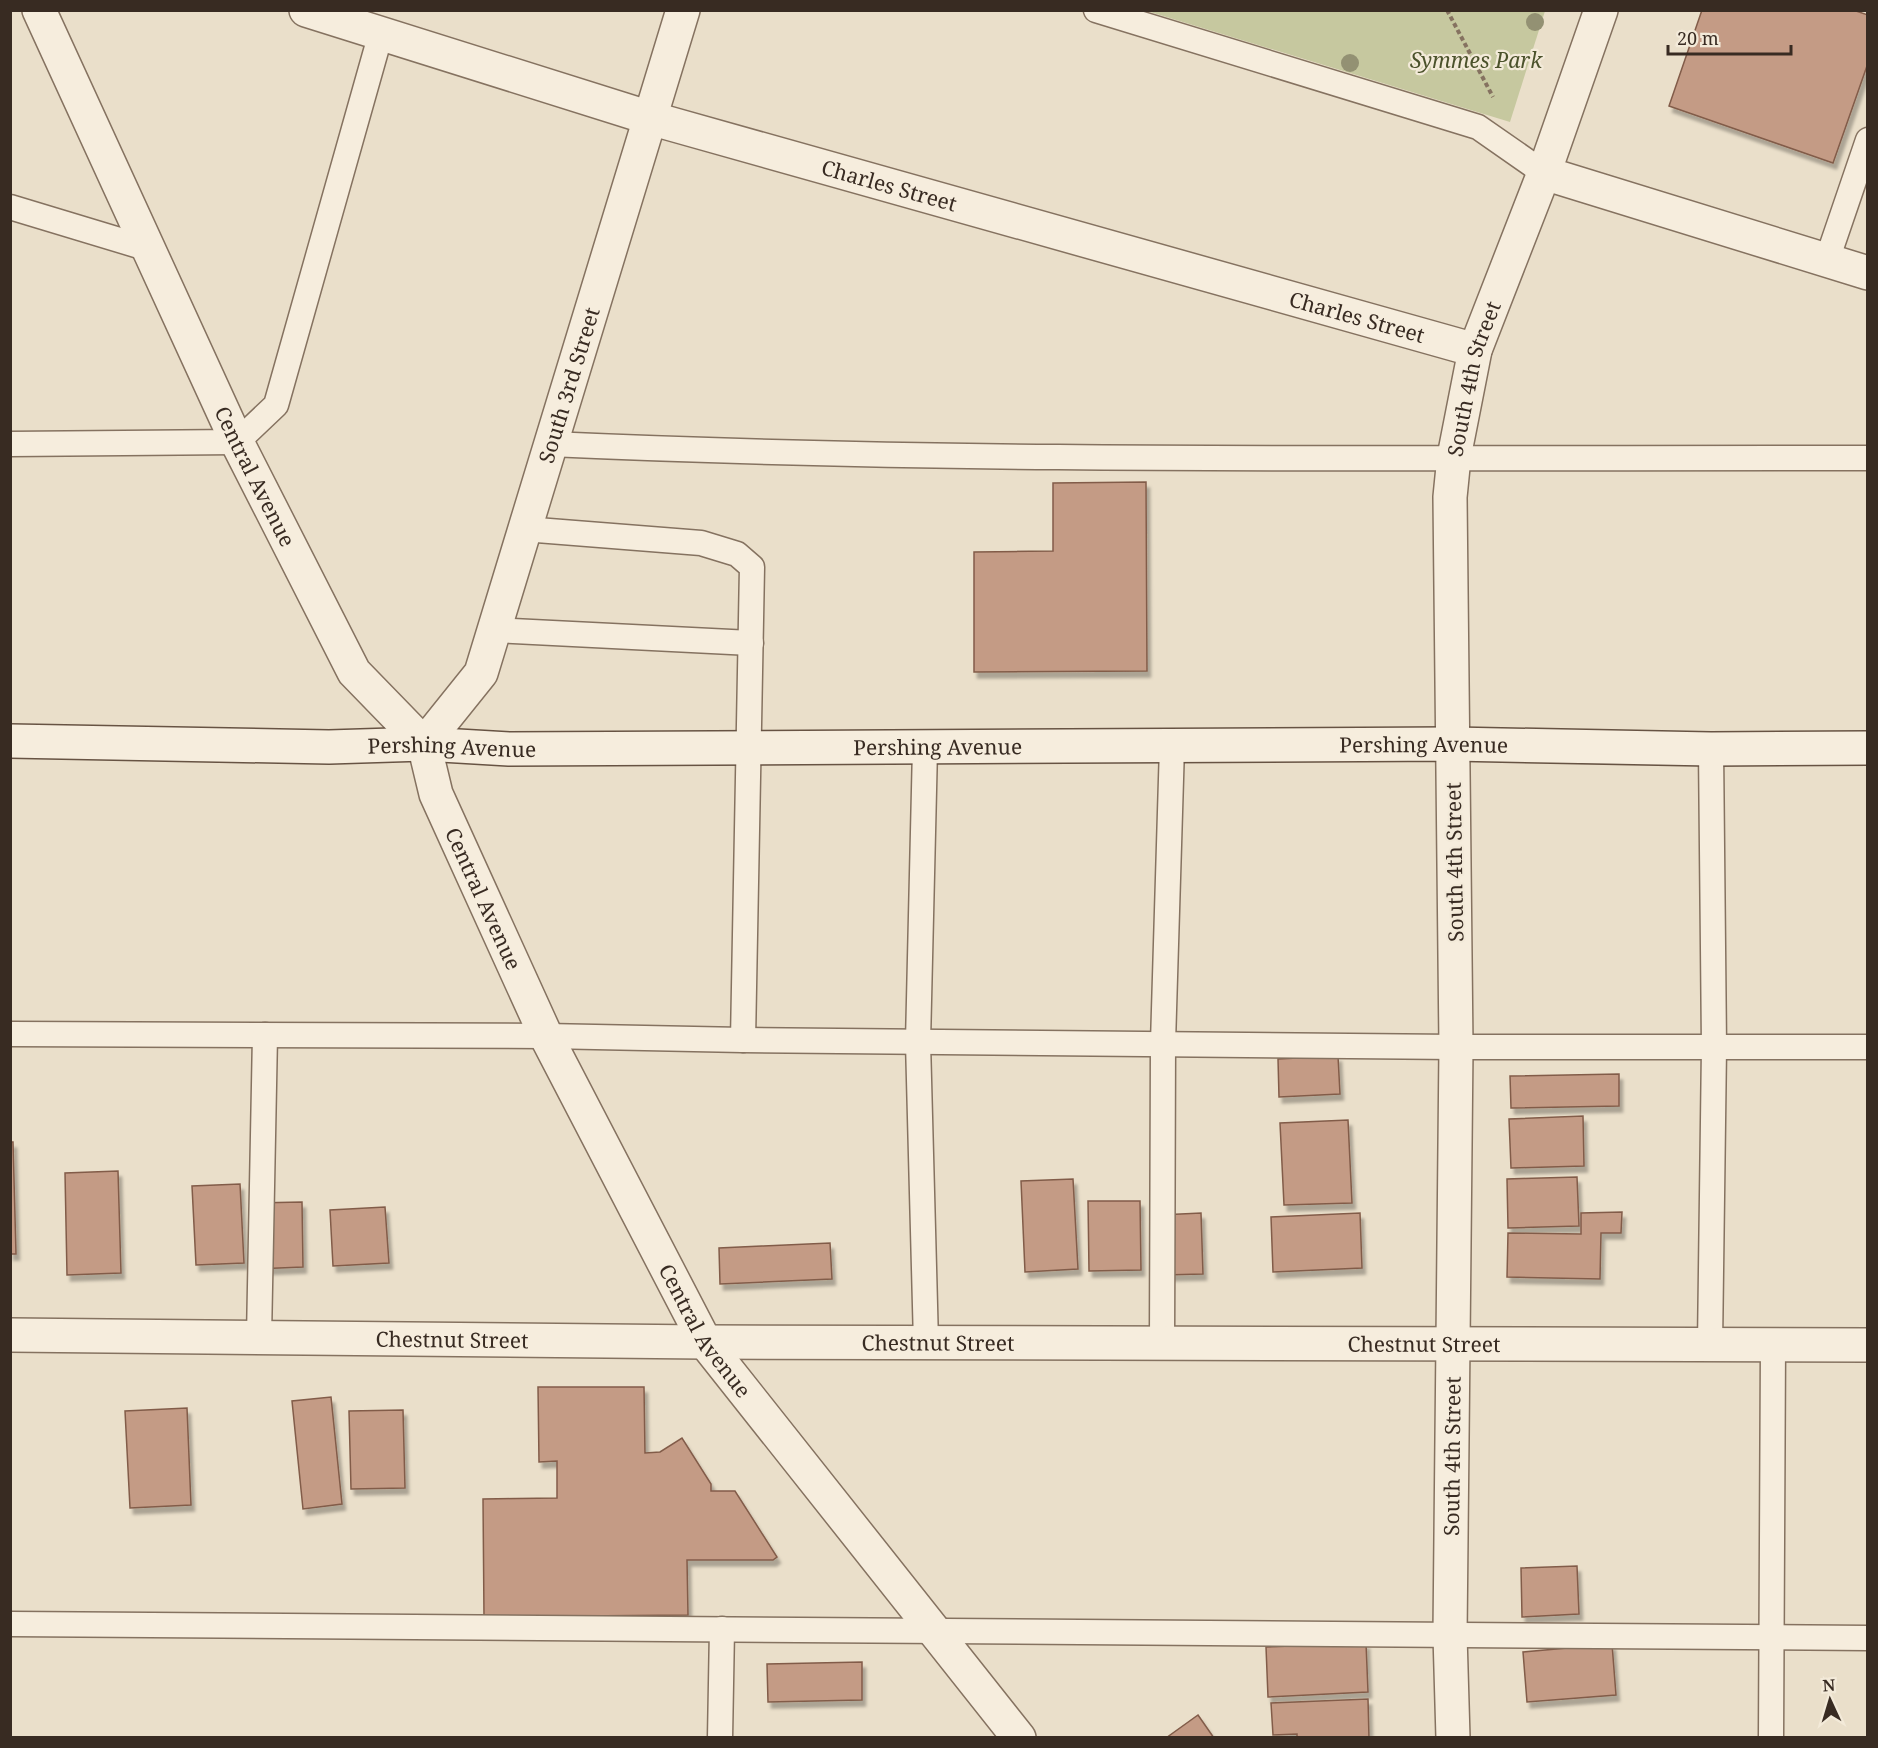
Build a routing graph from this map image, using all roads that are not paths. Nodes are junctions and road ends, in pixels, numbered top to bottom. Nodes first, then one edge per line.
1 (39, 10) edge
2 (306, 10) edge
3 (683, 10) edge
4 (1096, 10) edge
5 (1601, 10) edge
6 (381, 33) junction
7 (650, 118) junction
8 (1868, 140) edge
9 (1544, 173) junction
10 (10, 207) edge
11 (149, 249) junction
12 (1827, 260) junction
13 (1868, 273) edge
14 (1475, 350) junction
15 (237, 442) junction
16 (10, 444) edge
17 (550, 444) junction
18 (1455, 457) junction
19 (1868, 458) edge
20 (524, 529) junction
21 (494, 630) junction
22 (751, 643) junction
23 (10, 741) edge
24 (424, 744) junction
25 (1453, 744) junction
26 (1172, 746) junction
27 (749, 747) junction
28 (925, 748) junction
29 (1868, 748) edge
30 (1711, 749) junction
31 (10, 1034) edge
32 (265, 1035) junction
33 (546, 1036) junction
34 (743, 1040) junction
35 (918, 1041) junction
36 (1163, 1043) junction
37 (1456, 1047) junction
38 (1714, 1047) junction
39 (1868, 1047) edge
40 (10, 1335) edge
41 (259, 1337) junction
42 (705, 1342) junction
43 (926, 1343) junction
44 (1162, 1344) junction
45 (1452, 1344) junction
46 (1710, 1345) junction
47 (1773, 1345) junction
48 (1868, 1346) edge
49 (10, 1624) edge
50 (722, 1629) junction
51 (936, 1631) junction
52 (1450, 1635) junction
53 (1772, 1637) junction
54 (1868, 1638) edge
55 (720, 1737) edge
56 (1019, 1737) edge
57 (1453, 1737) edge
58 (1772, 1737) edge

1 - 11 street, Central Avenue
2 - 6 street, Charles Street
3 - 7 street, South 3rd Street
4 - 9 lane
5 - 9 street, South 4th Street
6 - 7 street, Charles Street
6 - 15 lane
7 - 14 street, Charles Street
7 - 17 street, South 3rd Street
8 - 12 lane
9 - 12 street
9 - 14 street, South 4th Street
10 - 11 lane
11 - 15 street, Central Avenue
12 - 13 street
14 - 18 street, South 4th Street
15 - 16 lane
15 - 24 street, Central Avenue
17 - 18 lane
17 - 20 street, South 3rd Street
18 - 19 lane
18 - 25 street, South 4th Street
20 - 21 street, South 3rd Street
20 - 22 lane
21 - 22 lane
21 - 24 street, South 3rd Street
22 - 27 lane
23 - 24 street, Pershing Avenue
24 - 27 street, Pershing Avenue
24 - 33 street, Central Avenue
25 - 26 street, Pershing Avenue
25 - 30 street, Pershing Avenue
25 - 37 street, South 4th Street
26 - 28 street, Pershing Avenue
26 - 36 lane
27 - 28 street, Pershing Avenue
27 - 34 lane
28 - 35 lane
29 - 30 street, Pershing Avenue
30 - 38 lane
31 - 32 lane
32 - 33 lane
32 - 41 lane
33 - 34 lane
33 - 42 street, Central Avenue
34 - 35 lane
35 - 36 lane
35 - 43 lane
36 - 37 lane
36 - 44 lane
37 - 38 lane
37 - 45 street, South 4th Street
38 - 39 lane
38 - 46 lane
40 - 41 street, Chestnut Street
41 - 42 street, Chestnut Street
42 - 43 street, Chestnut Street
42 - 51 street, Central Avenue
43 - 44 street, Chestnut Street
44 - 45 street, Chestnut Street
45 - 46 street, Chestnut Street
45 - 52 street, South 4th Street
46 - 47 street, Chestnut Street
47 - 48 street, Chestnut Street
47 - 53 lane
49 - 50 lane
50 - 51 lane
50 - 55 lane
51 - 52 lane
51 - 56 street, Central Avenue
52 - 53 lane
52 - 57 street, South 4th Street
53 - 54 lane
53 - 58 lane

